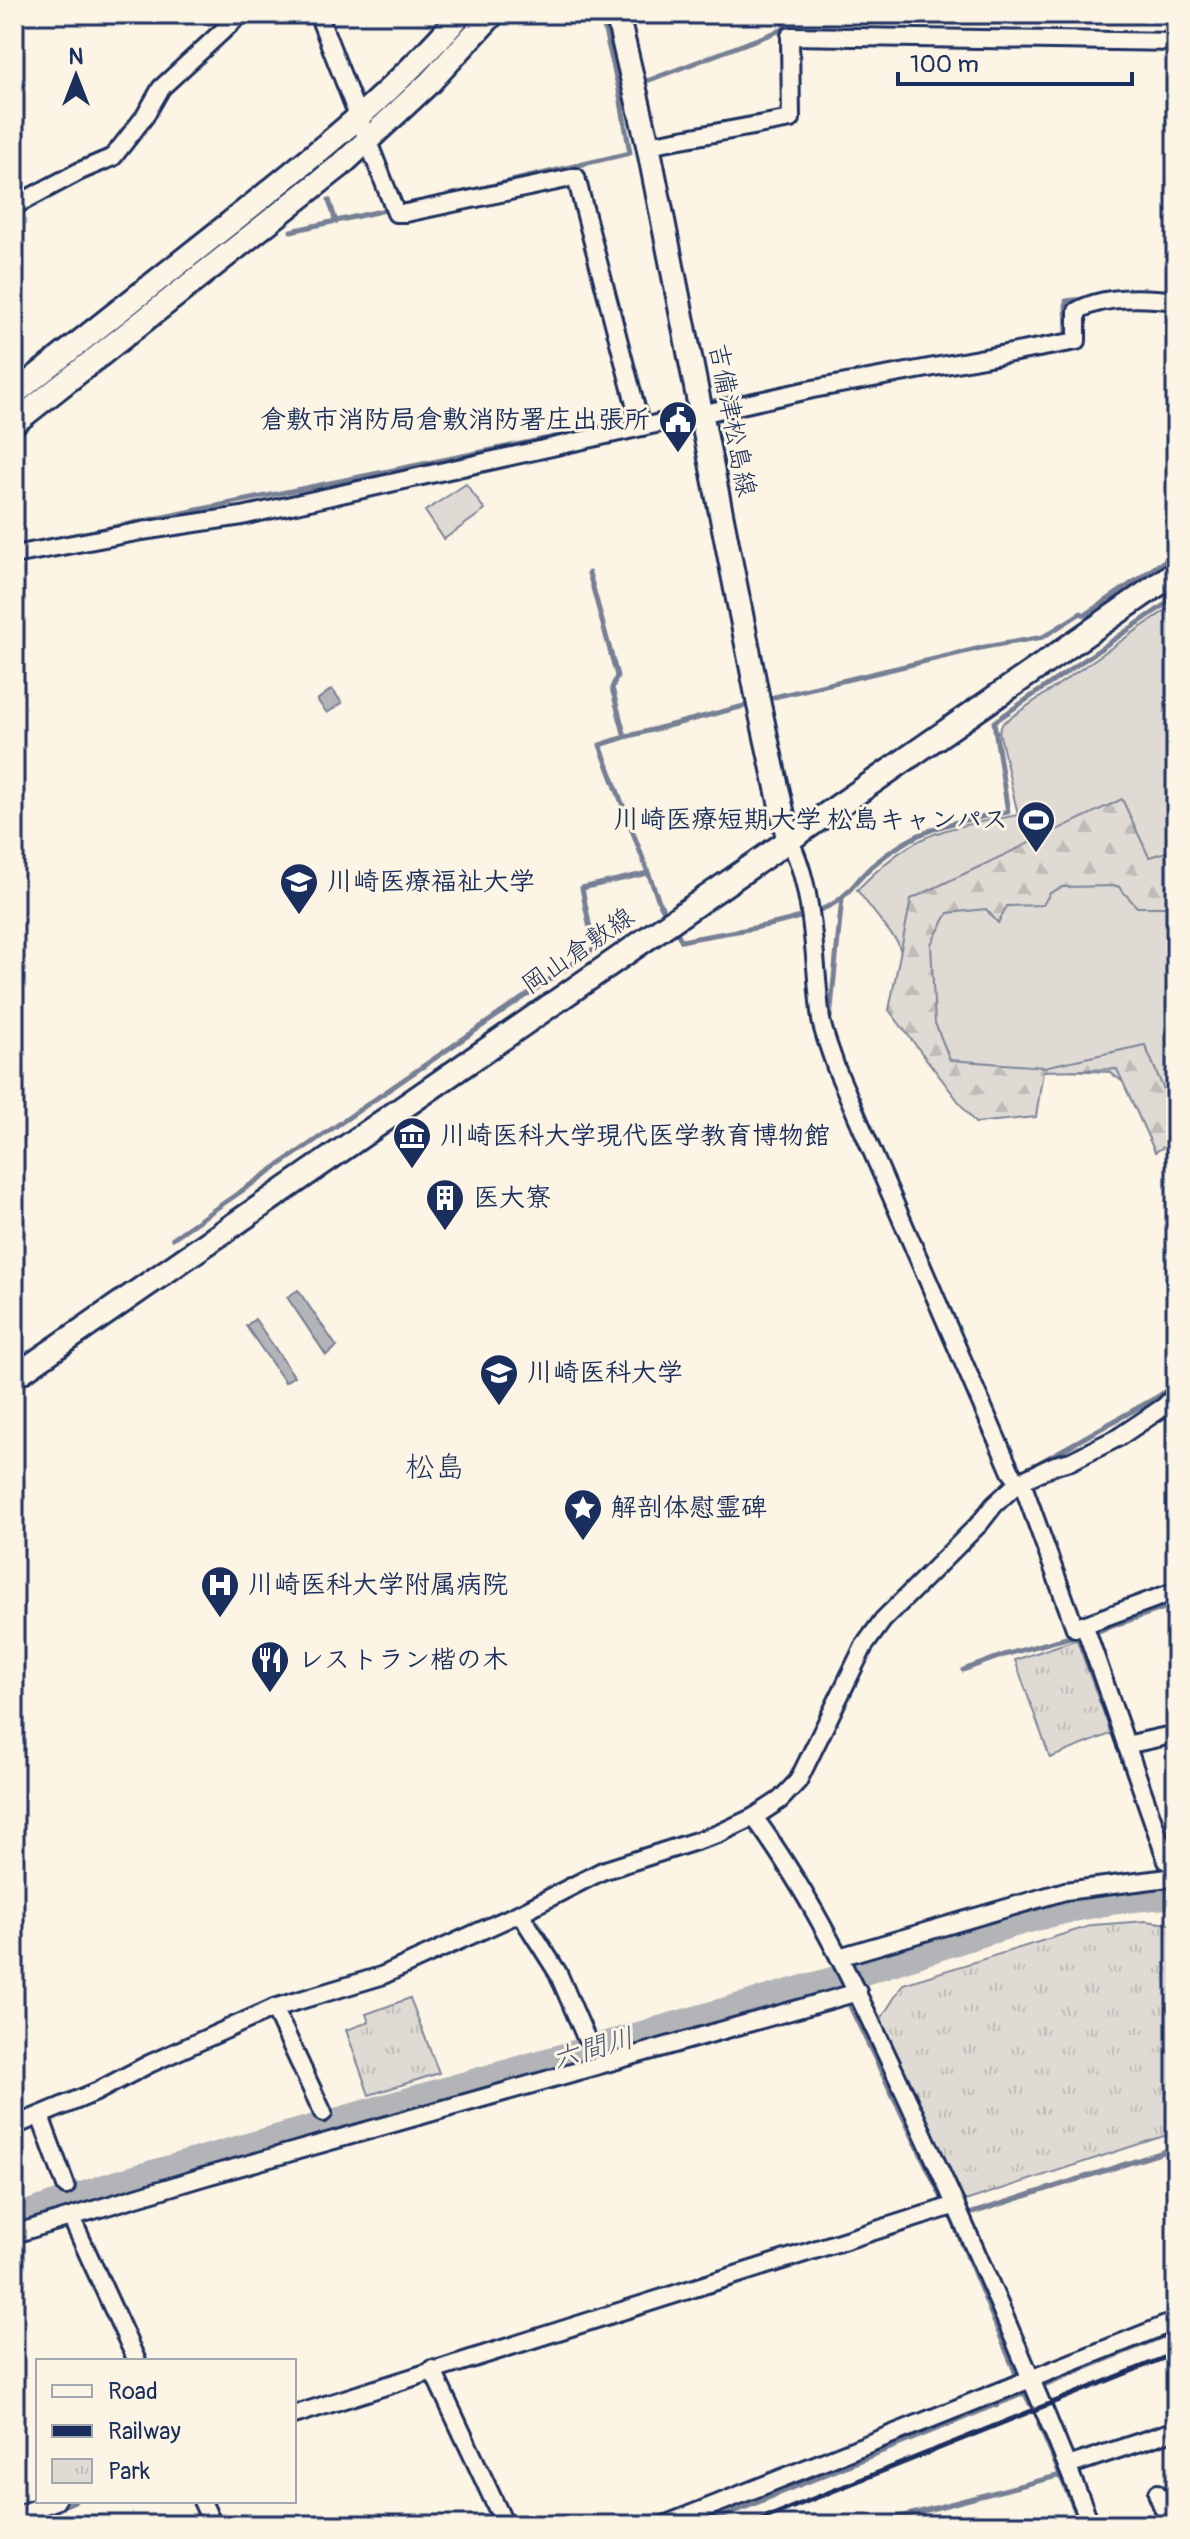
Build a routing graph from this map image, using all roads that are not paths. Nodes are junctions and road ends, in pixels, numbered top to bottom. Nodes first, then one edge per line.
1 (241, 14) edge
2 (318, 14) edge
3 (461, 14) edge
4 (493, 14) edge
5 (617, 14) edge
6 (1176, 42) edge
7 (359, 116) junction
8 (367, 141) junction
9 (648, 145) junction
10 (14, 206) edge
11 (1176, 301) edge
12 (14, 394) edge
13 (701, 407) junction
14 (640, 421) junction
15 (14, 423) edge
16 (14, 555) edge
17 (1176, 572) edge
18 (788, 838) junction
19 (14, 1377) edge
20 (1176, 1394) edge
21 (1019, 1482) junction
22 (1176, 1591) edge
23 (1086, 1632) junction
24 (1176, 1734) edge
25 (1126, 1745) junction
26 (754, 1817) junction
27 (1172, 1872) edge
28 (520, 1913) junction
29 (841, 1960) junction
30 (851, 1993) junction
31 (274, 2008) junction
32 (586, 2038) dead end
33 (323, 2113) dead end
34 (40, 2116) junction
35 (14, 2126) edge
36 (66, 2186) dead end
37 (954, 2211) junction
38 (76, 2215) junction
39 (14, 2234) edge
40 (1176, 2321) edge
41 (136, 2359) edge
42 (435, 2375) junction
43 (1028, 2385) junction
44 (296, 2414) edge
45 (1176, 2430) edge
46 (1070, 2471) junction
47 (1157, 2493) dead end
48 (50, 2503) edge
49 (203, 2503) edge
50 (14, 2516) edge
51 (213, 2525) edge
52 (505, 2525) edge
53 (664, 2525) edge
54 (1091, 2525) edge
55 (1170, 2525) edge

1 - 10 street
2 - 7 street
3 - 7 main road
4 - 8 main road
5 - 9 main road, 吉備津松島線
6 - 9 street
7 - 8 street
7 - 12 main road
8 - 14 street
8 - 15 main road
9 - 13 main road, 吉備津松島線
11 - 13 street
13 - 14 street
13 - 18 main road, 吉備津松島線
14 - 16 street
17 - 18 main road, 岡山倉敷線
18 - 19 main road, 岡山倉敷線
18 - 21 street
20 - 21 street
21 - 23 street
21 - 26 street
22 - 23 street
23 - 25 street
24 - 25 street
25 - 27 street
26 - 28 street
26 - 29 street
27 - 29 street
28 - 31 street
28 - 32 street
29 - 30 street
30 - 37 street
30 - 38 street
31 - 33 street
31 - 34 street
34 - 35 street
34 - 36 street
37 - 42 street
37 - 43 street
38 - 39 street
38 - 41 street
40 - 43 street
42 - 44 street
42 - 52 street
43 - 46 street
43 - 53 street
45 - 46 street
46 - 54 street
47 - 55 street
48 - 50 street
49 - 51 street

